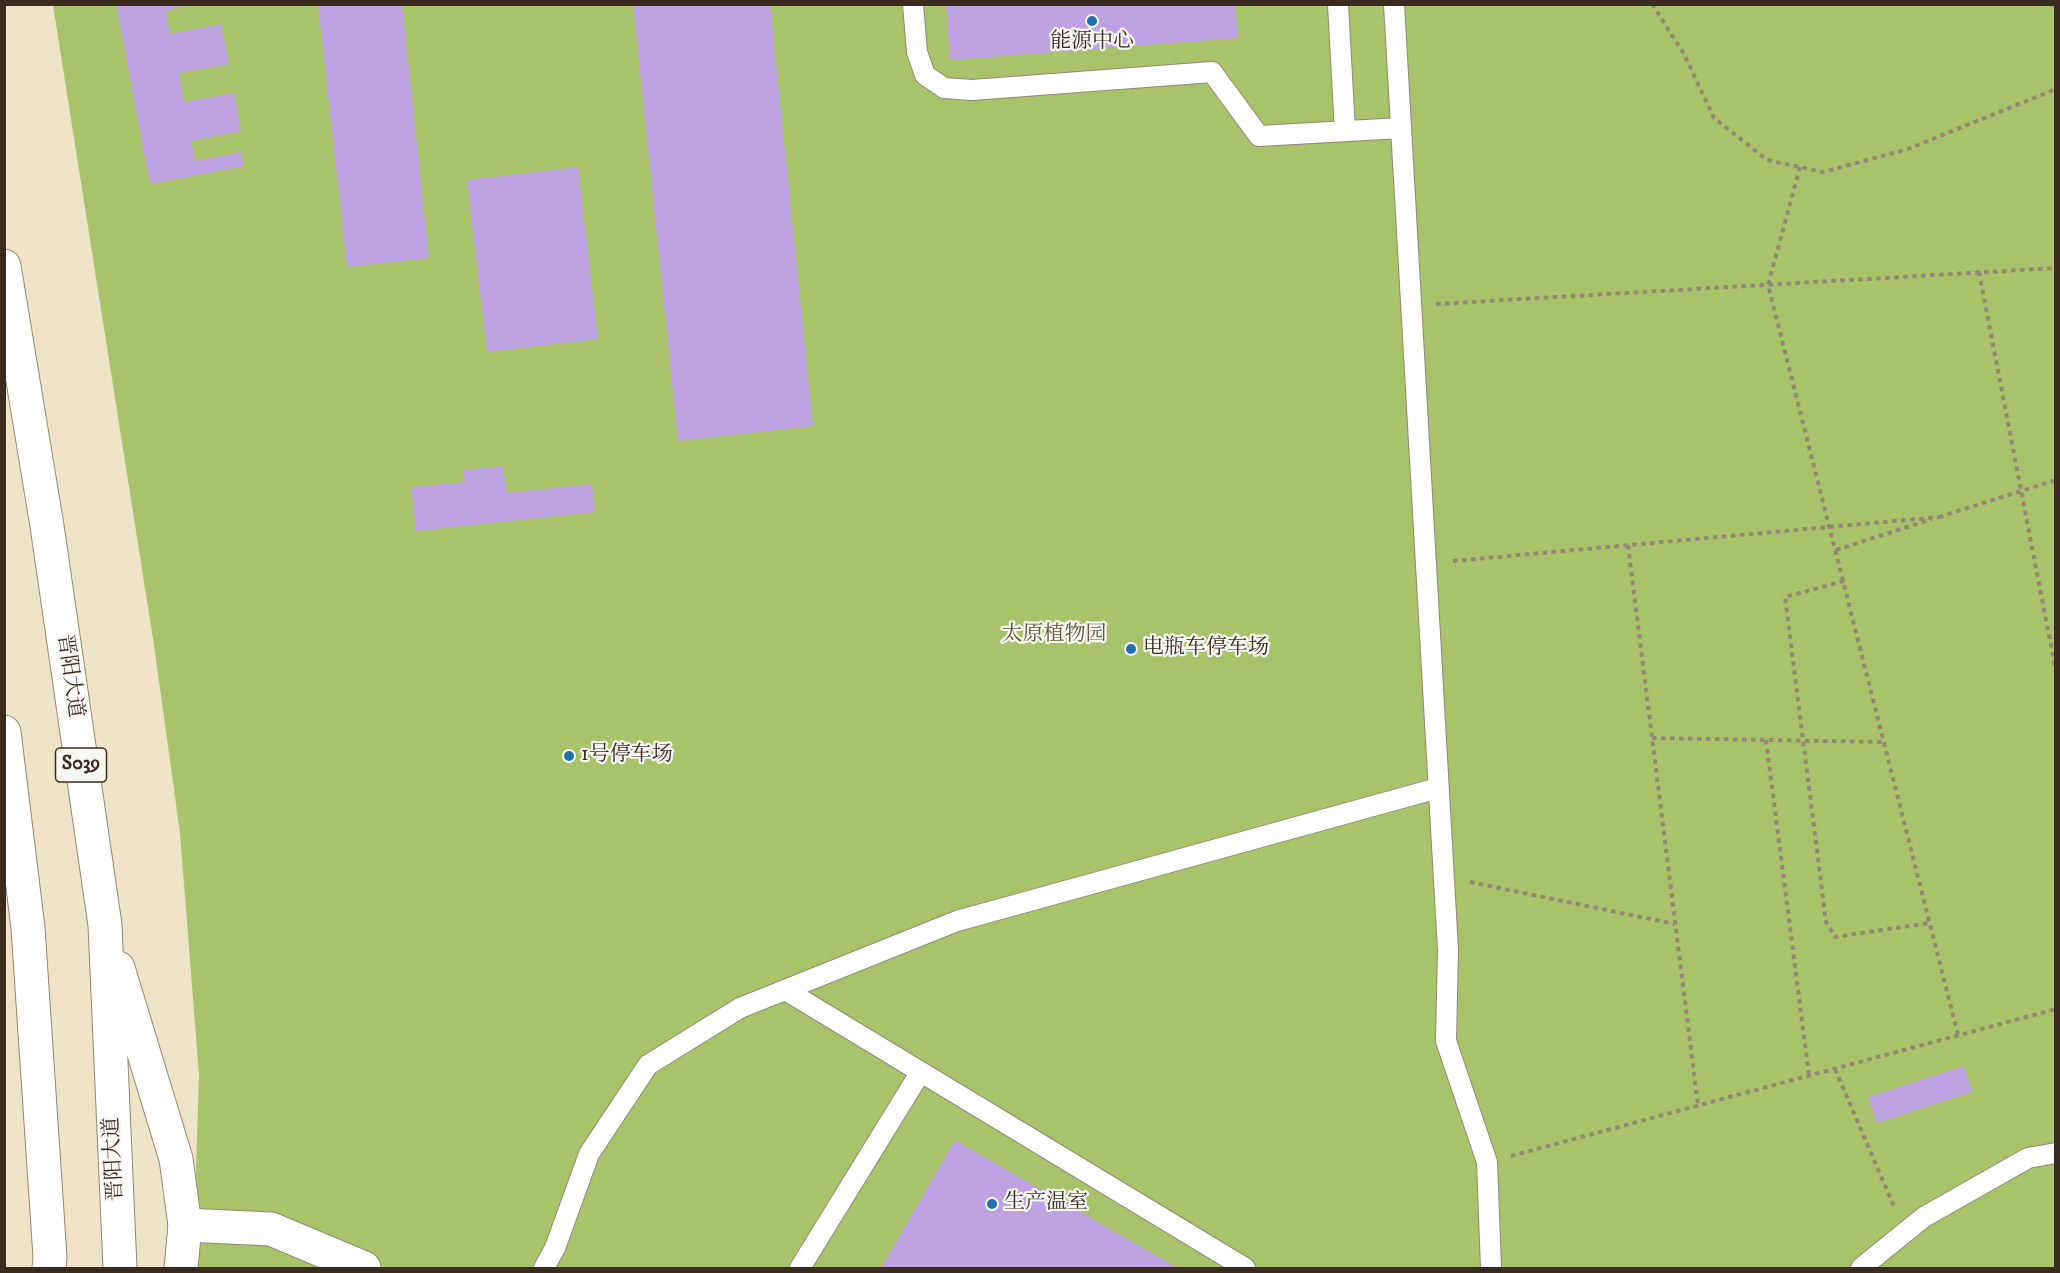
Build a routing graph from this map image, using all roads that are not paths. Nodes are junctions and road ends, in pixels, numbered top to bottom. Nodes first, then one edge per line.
1 (913, 4) edge
2 (1338, 4) edge
3 (1394, 4) edge
4 (1401, 128) junction
5 (1345, 131) junction
6 (4, 266) edge
7 (4, 732) edge
8 (1438, 788) junction
9 (105, 925) junction
10 (787, 991) junction
11 (920, 1073) junction
12 (2055, 1153) edge
13 (184, 1225) junction
14 (49, 1269) edge
15 (120, 1269) edge
16 (181, 1269) edge
17 (364, 1269) edge
18 (544, 1269) edge
19 (800, 1269) edge
20 (1245, 1269) edge
21 (1491, 1269) edge
22 (1861, 1269) edge

1 - 5 lane
2 - 5 lane
3 - 4 lane
4 - 5 lane
4 - 8 lane
6 - 9 main road, 晋阳大道 / S039
7 - 14 main road
8 - 10 lane
8 - 21 lane
9 - 13 main road
9 - 15 main road, 晋阳大道 / S039
10 - 11 lane
10 - 18 lane
11 - 19 lane
11 - 20 lane
12 - 22 lane
13 - 16 main road
13 - 17 main road

